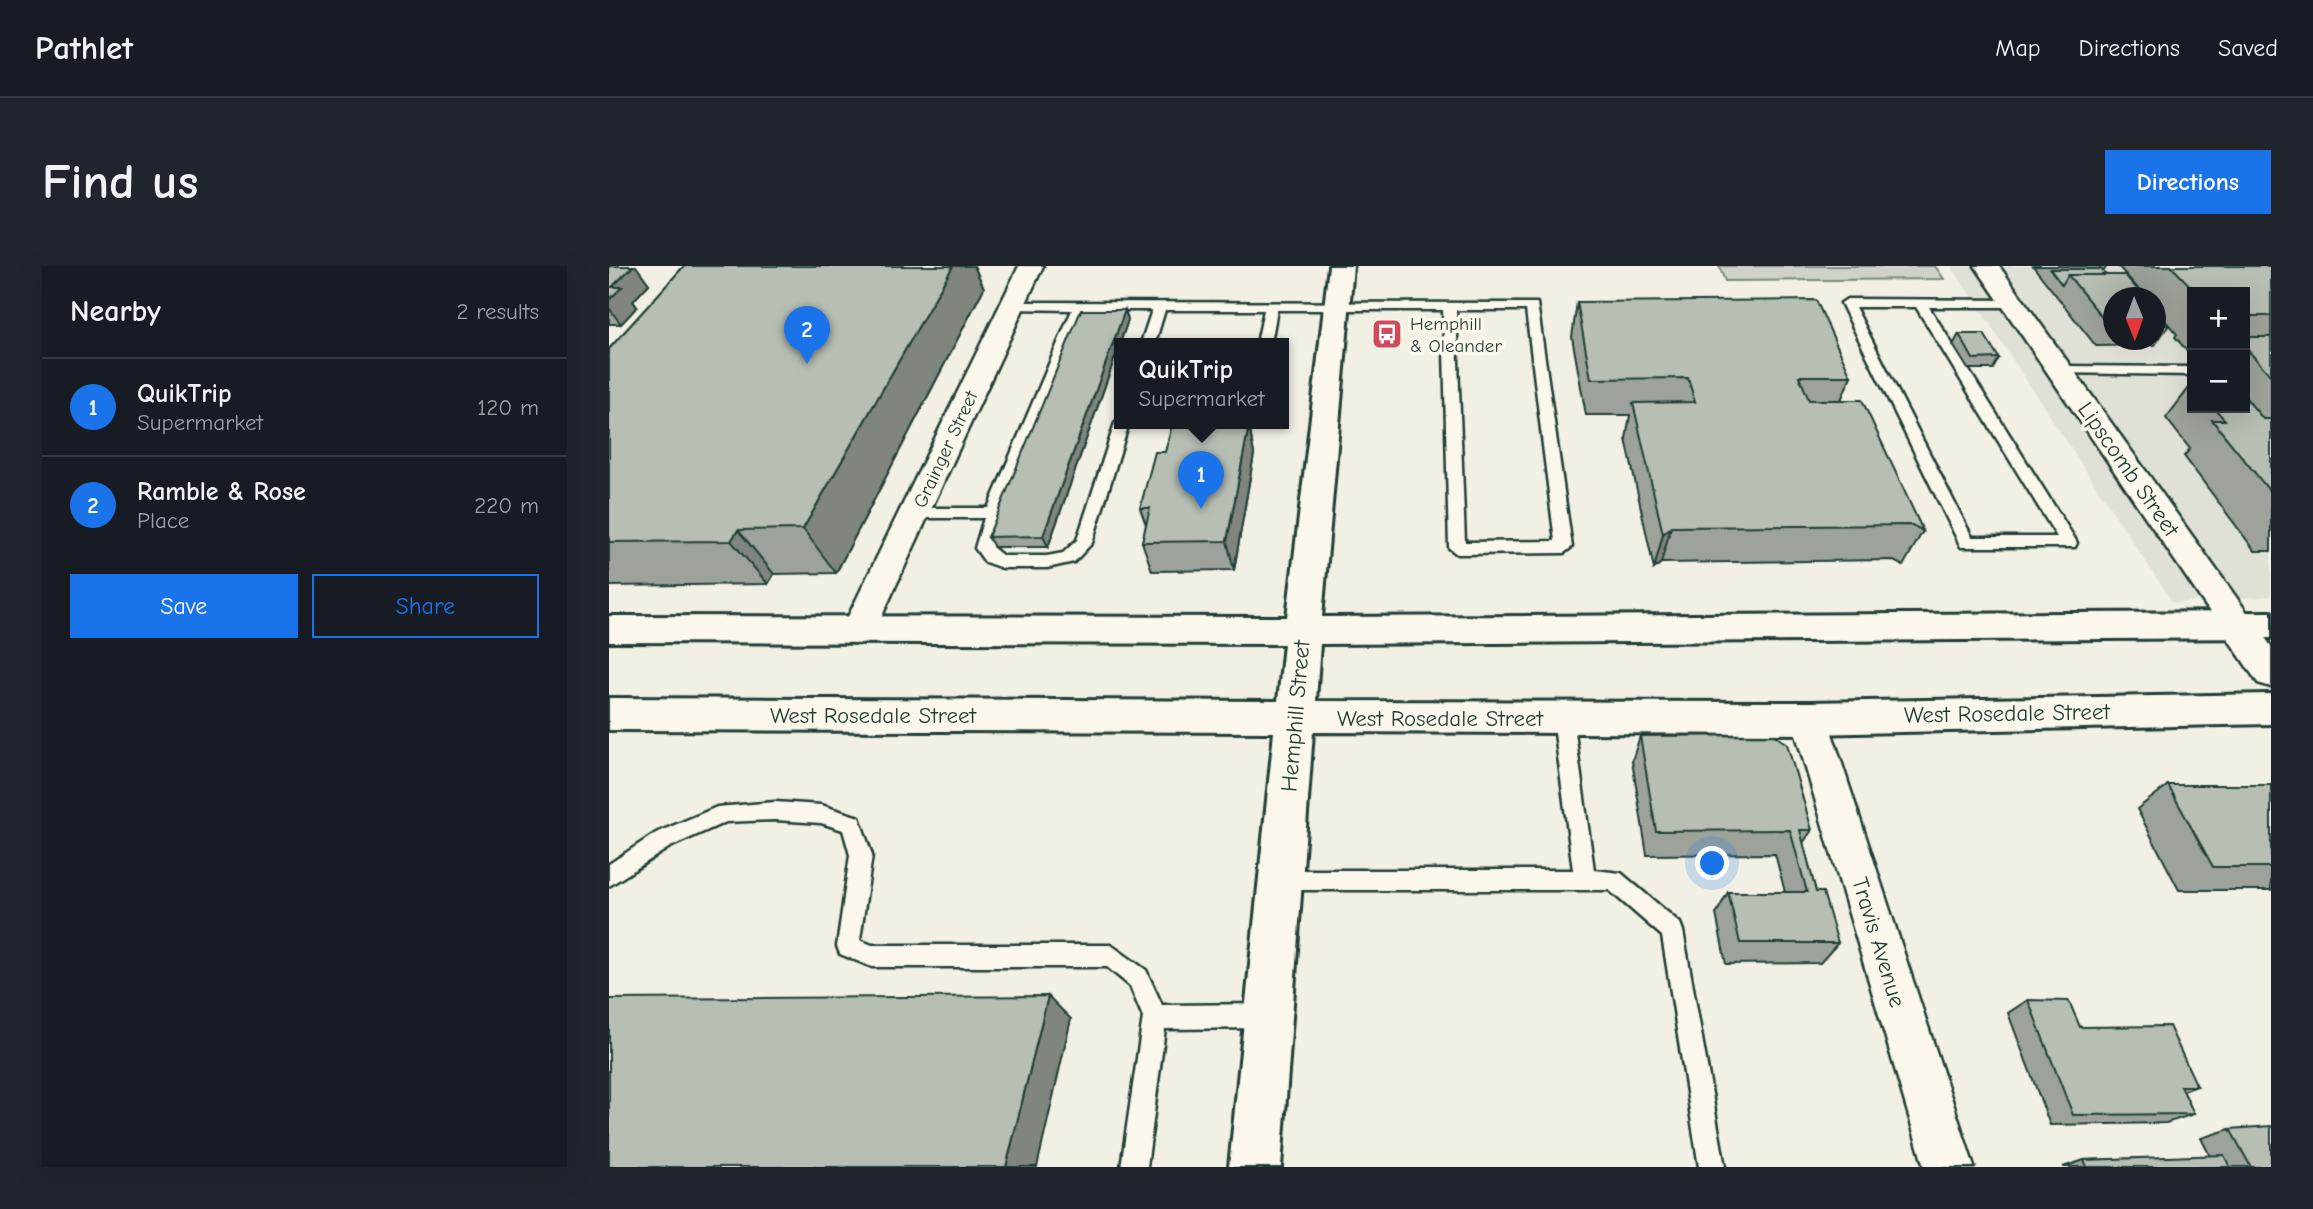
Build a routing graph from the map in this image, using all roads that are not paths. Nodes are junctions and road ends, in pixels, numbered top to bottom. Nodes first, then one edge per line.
1 (1031, 266) edge
2 (1341, 266) edge
3 (1987, 266) edge
4 (1920, 303) junction
5 (2013, 303) junction
6 (1012, 306) junction
7 (1080, 306) junction
8 (1160, 306) junction
9 (1271, 306) junction
10 (1337, 306) junction
11 (1449, 306) junction
12 (1150, 338) edge
13 (1265, 338) edge
14 (2060, 370) junction
15 (2187, 371) edge
16 (1120, 429) edge
17 (914, 513) junction
18 (994, 513) junction
19 (2255, 626) edge
20 (609, 629) edge
21 (858, 631) junction
22 (1303, 631) junction
23 (2271, 673) edge
24 (2271, 709) edge
25 (609, 714) edge
26 (1295, 718) junction
27 (1563, 718) junction
28 (1809, 718) junction
29 (609, 876) edge
30 (1280, 880) junction
31 (1585, 880) junction
32 (1267, 1016) junction
33 (1155, 1017) junction
34 (1134, 1167) edge
35 (1255, 1167) edge
36 (1712, 1167) edge
37 (1949, 1167) edge

1 - 6 street, Grainger Street
2 - 10 main road, Hemphill Street
3 - 5 street, Lipscomb Street
4 - 4 lane
4 - 5 lane
5 - 14 street, Lipscomb Street
6 - 7 lane
6 - 17 street, Grainger Street
7 - 8 lane
7 - 18 lane
8 - 9 lane
8 - 12 lane
9 - 10 lane
9 - 13 lane
10 - 11 lane
10 - 22 main road, Hemphill Street
11 - 11 lane
14 - 15 lane
14 - 19 street, Lipscomb Street
16 - 18 lane
17 - 18 lane
17 - 21 street, Grainger Street
19 - 22 main road
19 - 23 street, Lipscomb Street
20 - 21 main road
21 - 22 main road
22 - 26 main road, Hemphill Street
24 - 28 main road, West Rosedale Street
25 - 26 main road, West Rosedale Street
26 - 27 main road, West Rosedale Street
26 - 30 main road, Hemphill Street
27 - 28 main road, West Rosedale Street
27 - 31 lane
28 - 37 street, Travis Avenue
29 - 33 lane
30 - 31 lane
30 - 32 main road, Hemphill Street
31 - 36 lane
32 - 33 lane
32 - 35 main road, Hemphill Street
33 - 34 lane

